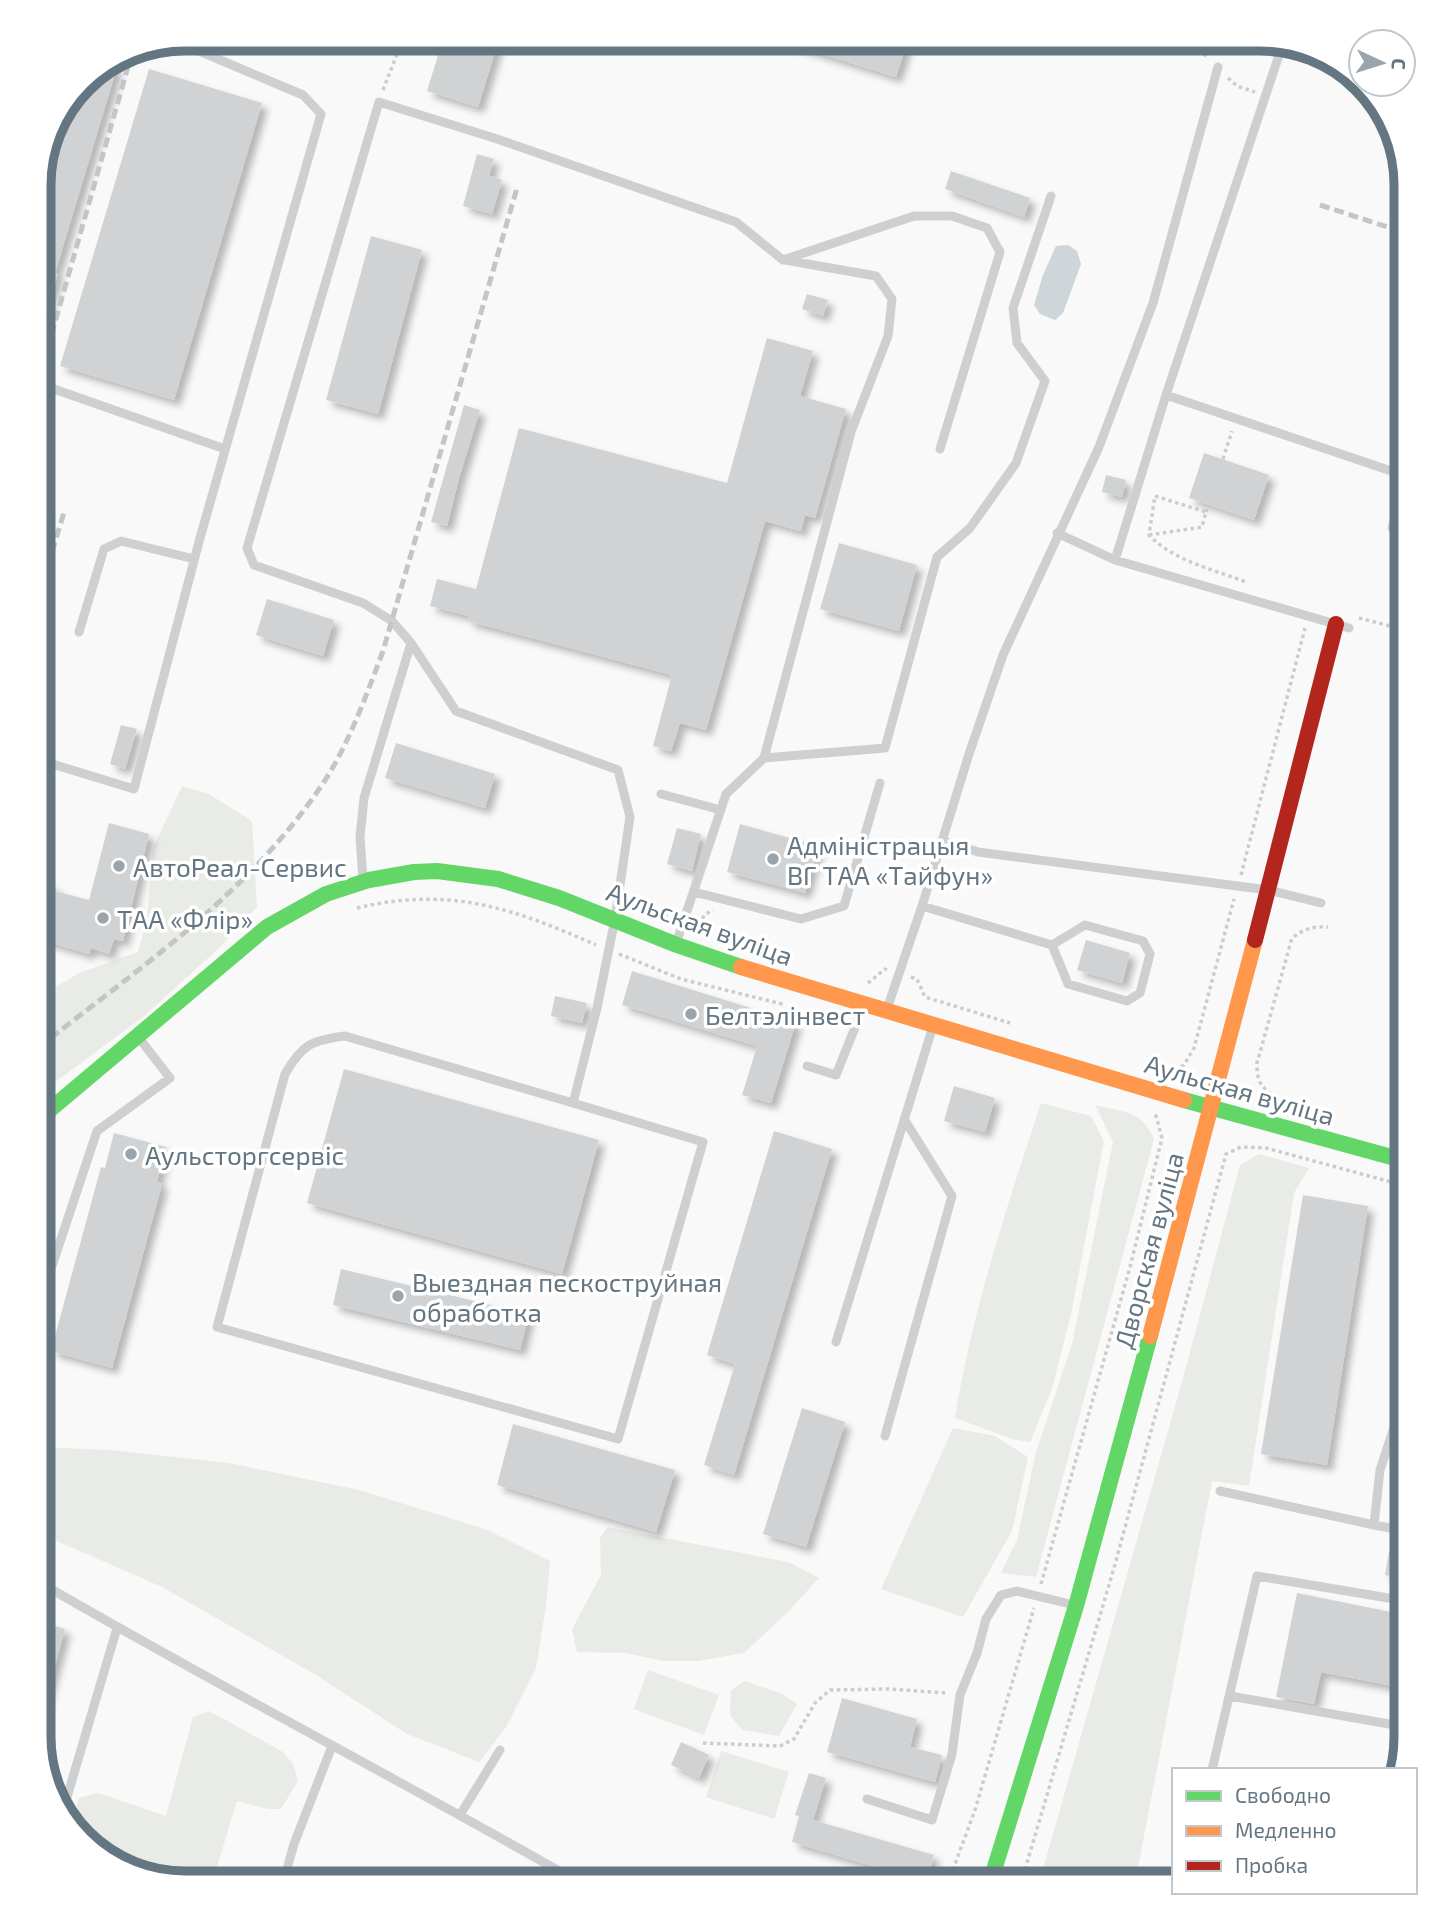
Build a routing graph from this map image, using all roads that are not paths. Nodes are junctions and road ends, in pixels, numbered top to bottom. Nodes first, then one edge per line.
1 (203, 51) edge
2 (1280, 52) edge
3 (1218, 67) dead end
4 (1051, 196) dead end
5 (783, 260) junction
6 (54, 389) dead end
7 (1166, 395) junction
8 (225, 449) junction
9 (940, 449) dead end
10 (1394, 472) edge
11 (1394, 522) edge
12 (1392, 528) dead end
13 (1058, 533) junction
14 (194, 559) junction
15 (1115, 560) junction
16 (1343, 626) joint
17 (79, 632) dead end
18 (411, 643) junction
19 (764, 758) junction
20 (51, 764) edge
21 (880, 783) dead end
22 (661, 794) dead end
23 (721, 810) junction
24 (942, 841) junction
25 (363, 881) junction
26 (1268, 890) junction
27 (694, 892) junction
28 (1321, 904) dead end
29 (922, 906) junction
30 (615, 919) junction
31 (676, 945) junction
32 (1052, 945) junction
33 (864, 1004) junction
34 (887, 1010) junction
35 (933, 1024) junction
36 (137, 1036) junction
37 (807, 1066) dead end
38 (573, 1103) junction
39 (1212, 1108) junction
40 (51, 1109) edge
41 (904, 1119) junction
42 (1394, 1158) edge
43 (51, 1269) edge
44 (836, 1342) dead end
45 (1394, 1428) edge
46 (885, 1436) dead end
47 (1220, 1491) dead end
48 (1374, 1525) junction
49 (1394, 1529) edge
50 (51, 1590) edge
51 (1394, 1599) edge
52 (1076, 1606) junction
53 (117, 1628) junction
54 (1230, 1696) junction
55 (1394, 1725) edge
56 (332, 1746) junction
57 (500, 1750) dead end
58 (1212, 1768) edge
59 (66, 1799) edge
60 (867, 1799) dead end
61 (460, 1815) junction
62 (287, 1871) edge
63 (557, 1871) edge
64 (994, 1871) edge

1 - 8 lane
2 - 7 lane
3 - 13 lane
4 - 19 lane
5 - 9 lane
5 - 18 lane
5 - 19 lane
6 - 8 lane
7 - 10 lane
7 - 15 lane
8 - 14 lane
11 - 12 lane
13 - 15 lane
13 - 24 lane
14 - 17 lane
14 - 20 lane
15 - 16 lane
16 - 26 street, Дворская вуліца
18 - 25 lane
18 - 30 lane
19 - 23 lane
21 - 27 lane
22 - 23 lane
23 - 27 lane
24 - 26 lane
24 - 29 lane
25 - 30 street, Аульская вуліца
25 - 36 street, Аульская вуліца
26 - 28 lane
26 - 39 street, Дворская вуліца
27 - 31 lane
29 - 32 lane
29 - 34 lane
30 - 31 street, Аульская вуліца
30 - 38 lane
31 - 33 street, Аульская вуліца
32 - 32 lane
33 - 34 street, Аульская вуліца
33 - 37 lane
34 - 35 street, Аульская вуліца
35 - 39 street, Аульская вуліца
35 - 41 lane
36 - 40 street, Аульская вуліца
36 - 43 lane
38 - 38 lane
39 - 42 street, Аульская вуліца
39 - 52 street, Дворская вуліца
41 - 44 lane
41 - 46 lane
45 - 48 lane
47 - 48 lane
48 - 49 lane
50 - 53 lane
51 - 54 lane
52 - 60 lane
52 - 64 street, Дворская вуліца
53 - 56 lane
53 - 59 lane
54 - 55 lane
54 - 58 lane
56 - 61 lane
56 - 62 lane
57 - 61 lane
61 - 63 lane

